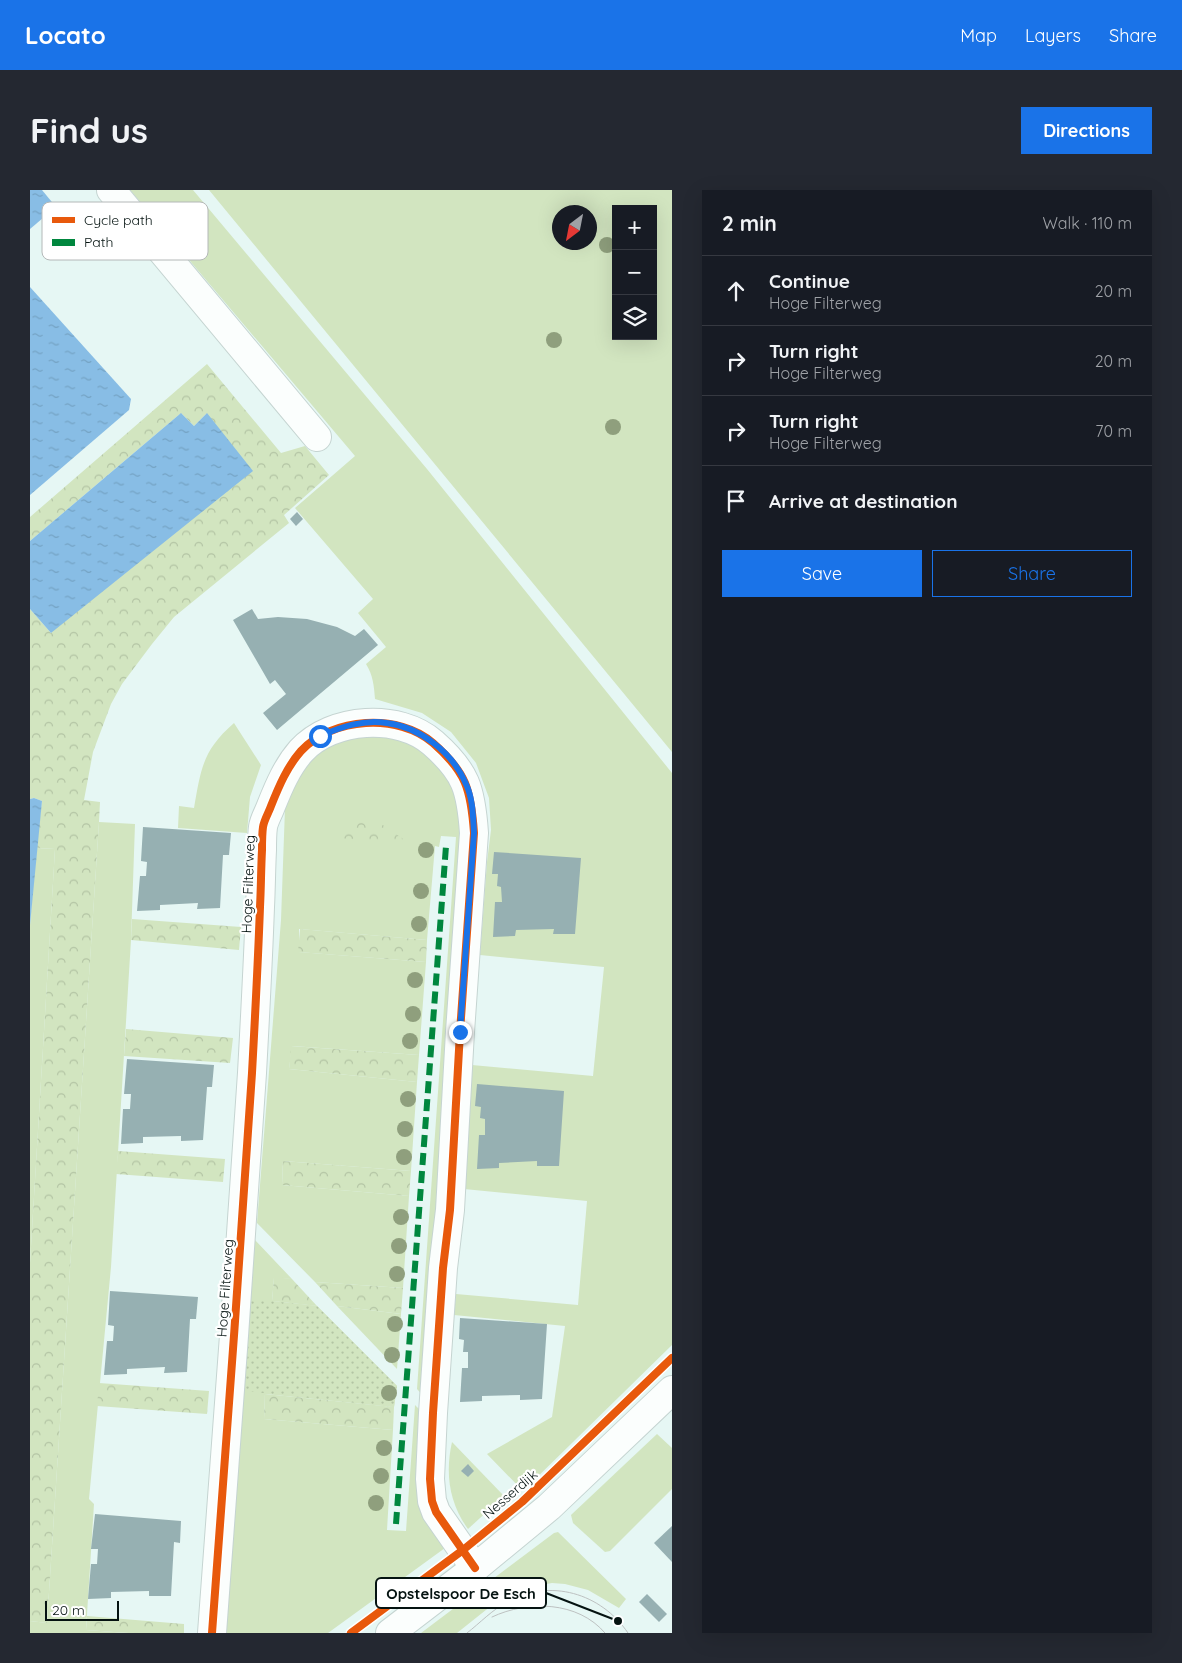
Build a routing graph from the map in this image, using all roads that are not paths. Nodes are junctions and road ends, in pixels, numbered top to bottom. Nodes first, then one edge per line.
1 (111, 190) edge
2 (121, 202) edge
3 (169, 260) edge
4 (317, 437) dead end
5 (672, 1390) edge
6 (475, 1568) junction
7 (212, 1633) edge
8 (390, 1633) edge

1 - 2 street
3 - 4 street
5 - 6 street
6 - 7 street, Hoge Filterweg
6 - 8 street

